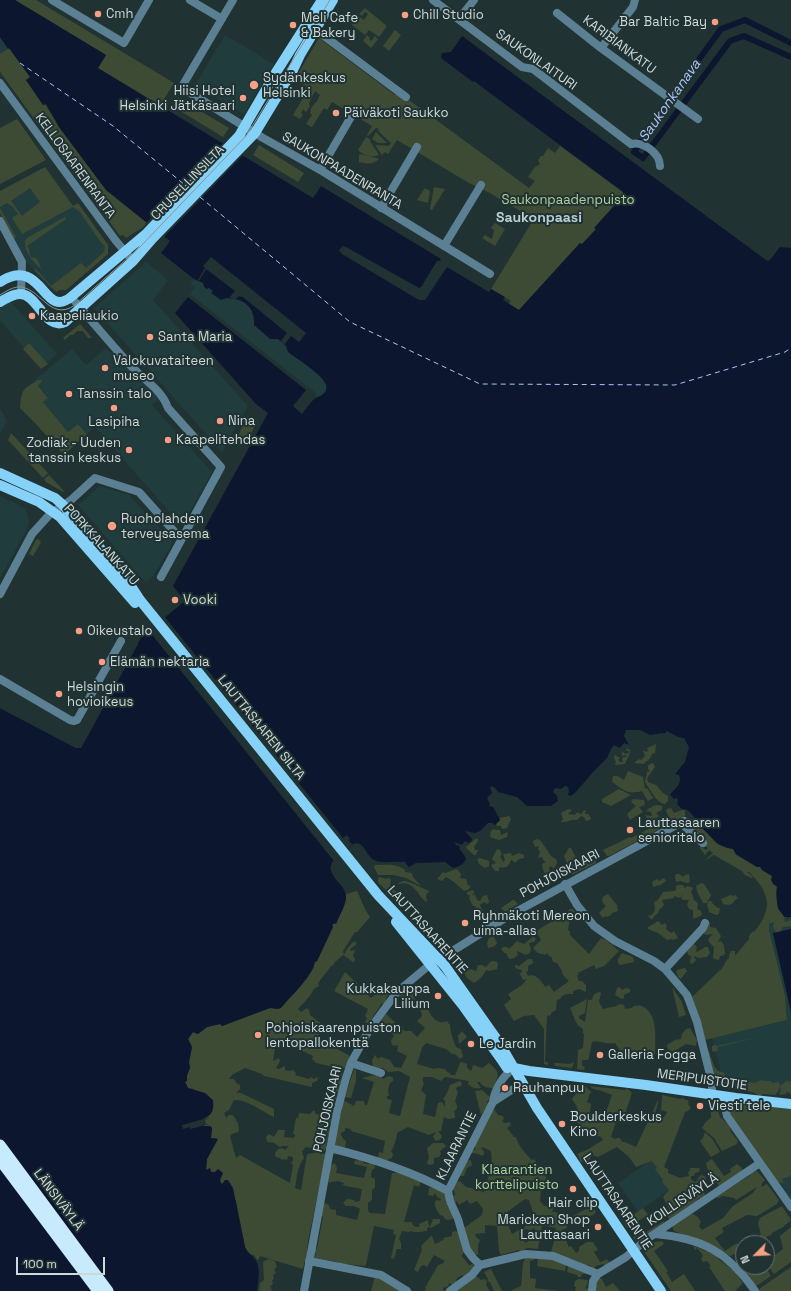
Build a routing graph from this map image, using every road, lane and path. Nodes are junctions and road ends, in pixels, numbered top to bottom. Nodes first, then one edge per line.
1 (52, 0) edge
2 (149, 0) edge
3 (190, 0) edge
4 (233, 0) edge
5 (322, 0) edge
6 (333, 0) edge
7 (433, 0) edge
8 (474, 0) edge
9 (635, 0) edge
10 (557, 13) dead end
11 (458, 19) junction
12 (222, 20) junction
13 (312, 27) junction
14 (601, 48) junction
15 (0, 83) edge
16 (406, 97) dead end
17 (355, 110) dead end
18 (698, 119) dead end
19 (245, 126) junction
20 (255, 132) junction
21 (238, 143) junction
22 (417, 147) dead end
23 (660, 166) dead end
24 (320, 170) junction
25 (481, 185) dead end
26 (381, 208) junction
27 (0, 221) edge
28 (150, 235) junction
29 (444, 246) junction
30 (124, 251) junction
31 (133, 261) junction
32 (490, 274) dead end
33 (22, 275) junction
34 (0, 282) edge
35 (22, 294) junction
36 (71, 297) junction
37 (0, 302) edge
38 (80, 308) junction
39 (0, 473) edge
40 (0, 485) edge
41 (63, 505) junction
42 (54, 511) junction
43 (181, 539) junction
44 (161, 577) dead end
45 (0, 594) edge
46 (155, 623) junction
47 (121, 641) dead end
48 (0, 679) edge
49 (703, 843) dead end
50 (342, 854) joint
51 (565, 884) junction
52 (705, 923) dead end
53 (435, 963) junction
54 (666, 970) junction
55 (351, 1063) junction
56 (511, 1070) junction
57 (381, 1073) dead end
58 (518, 1086) junction
59 (712, 1095) junction
60 (728, 1097) junction
61 (493, 1102) junction
62 (791, 1104) edge
63 (536, 1108) junction
64 (0, 1146) edge
65 (330, 1148) junction
66 (0, 1160) edge
67 (760, 1163) junction
68 (448, 1191) junction
69 (791, 1207) edge
70 (655, 1234) junction
71 (634, 1250) junction
72 (310, 1260) junction
73 (480, 1265) junction
74 (598, 1274) junction
75 (98, 1291) edge
76 (108, 1291) edge
77 (304, 1291) edge
78 (407, 1291) edge
79 (450, 1291) edge
80 (592, 1291) edge
81 (661, 1291) edge
82 (755, 1291) edge

1 - 2 street
3 - 12 street
4 - 12 street
5 - 13 main road
6 - 13 main road
7 - 11 street, SAUKONLAITURI
8 - 11 street
9 - 14 street
10 - 14 street, KARIBIANKATU
11 - 23 street, SAUKONLAITURI
12 - 19 street, SAUKONPAADENRANTA
13 - 16 street
13 - 19 main road
13 - 20 main road
14 - 18 street, KARIBIANKATU
15 - 30 street, KELLOSAARENRANTA
17 - 24 street
19 - 20 street, SAUKONPAADENRANTA
19 - 21 main road
20 - 21 main road
20 - 24 street, SAUKONPAADENRANTA
21 - 28 main road, CRUSELLINSILTA
22 - 26 street
24 - 26 street, SAUKONPAADENRANTA
25 - 29 street
26 - 29 street, SAUKONPAADENRANTA
27 - 33 street
28 - 30 main road
28 - 31 main road
29 - 32 street, SAUKONPAADENRANTA
30 - 31 street, KELLOSAARENRANTA
30 - 36 main road
31 - 38 main road
33 - 34 main road
33 - 35 street
33 - 36 main road
35 - 37 main road
35 - 38 main road
36 - 38 street
38 - 43 street
39 - 41 main road, PORKKALANKATU
40 - 42 main road, PORKKALANKATU
41 - 42 street
41 - 43 street
41 - 46 main road, PORKKALANKATU
42 - 45 street
42 - 46 main road, PORKKALANKATU
43 - 44 street
46 - 50 main road, LAUTTASAAREN SILTA
47 - 48 street
49 - 51 street, POHJOISKAARI
50 - 53 main road, LAUTTASAARENTIE
51 - 53 street, POHJOISKAARI
51 - 54 street
52 - 54 street
53 - 55 street, POHJOISKAARI
53 - 56 main road, LAUTTASAARENTIE
53 - 56 main road, LAUTTASAARENTIE
54 - 59 street
55 - 57 street
55 - 65 street, POHJOISKAARI
56 - 58 main road, LAUTTASAARENTIE
56 - 59 main road, MERIPUISTOTIE
56 - 61 street, KLAARANTIE
56 - 63 main road, LAUTTASAARENTIE
58 - 61 street, KLAARANTIE
58 - 63 main road, LAUTTASAARENTIE
59 - 60 main road, MERIPUISTOTIE
60 - 62 main road, MERIPUISTOTIE
60 - 67 street
61 - 68 street, KLAARANTIE
63 - 71 main road, LAUTTASAARENTIE
64 - 76 highway, LÄNSIVÄYLÄ
65 - 68 street
65 - 72 street, POHJOISKAARI
66 - 75 highway, LÄNSIVÄYLÄ
67 - 69 street
67 - 70 street, KOILLISVÄYLÄ
68 - 73 street, KLAARANTIE
70 - 71 street, KOILLISVÄYLÄ
70 - 82 street
71 - 74 street, KOILLISVÄYLÄ
71 - 81 main road, LAUTTASAARENTIE
72 - 77 street, POHJOISKAARI
72 - 78 street
73 - 74 street
73 - 79 street
74 - 80 street

